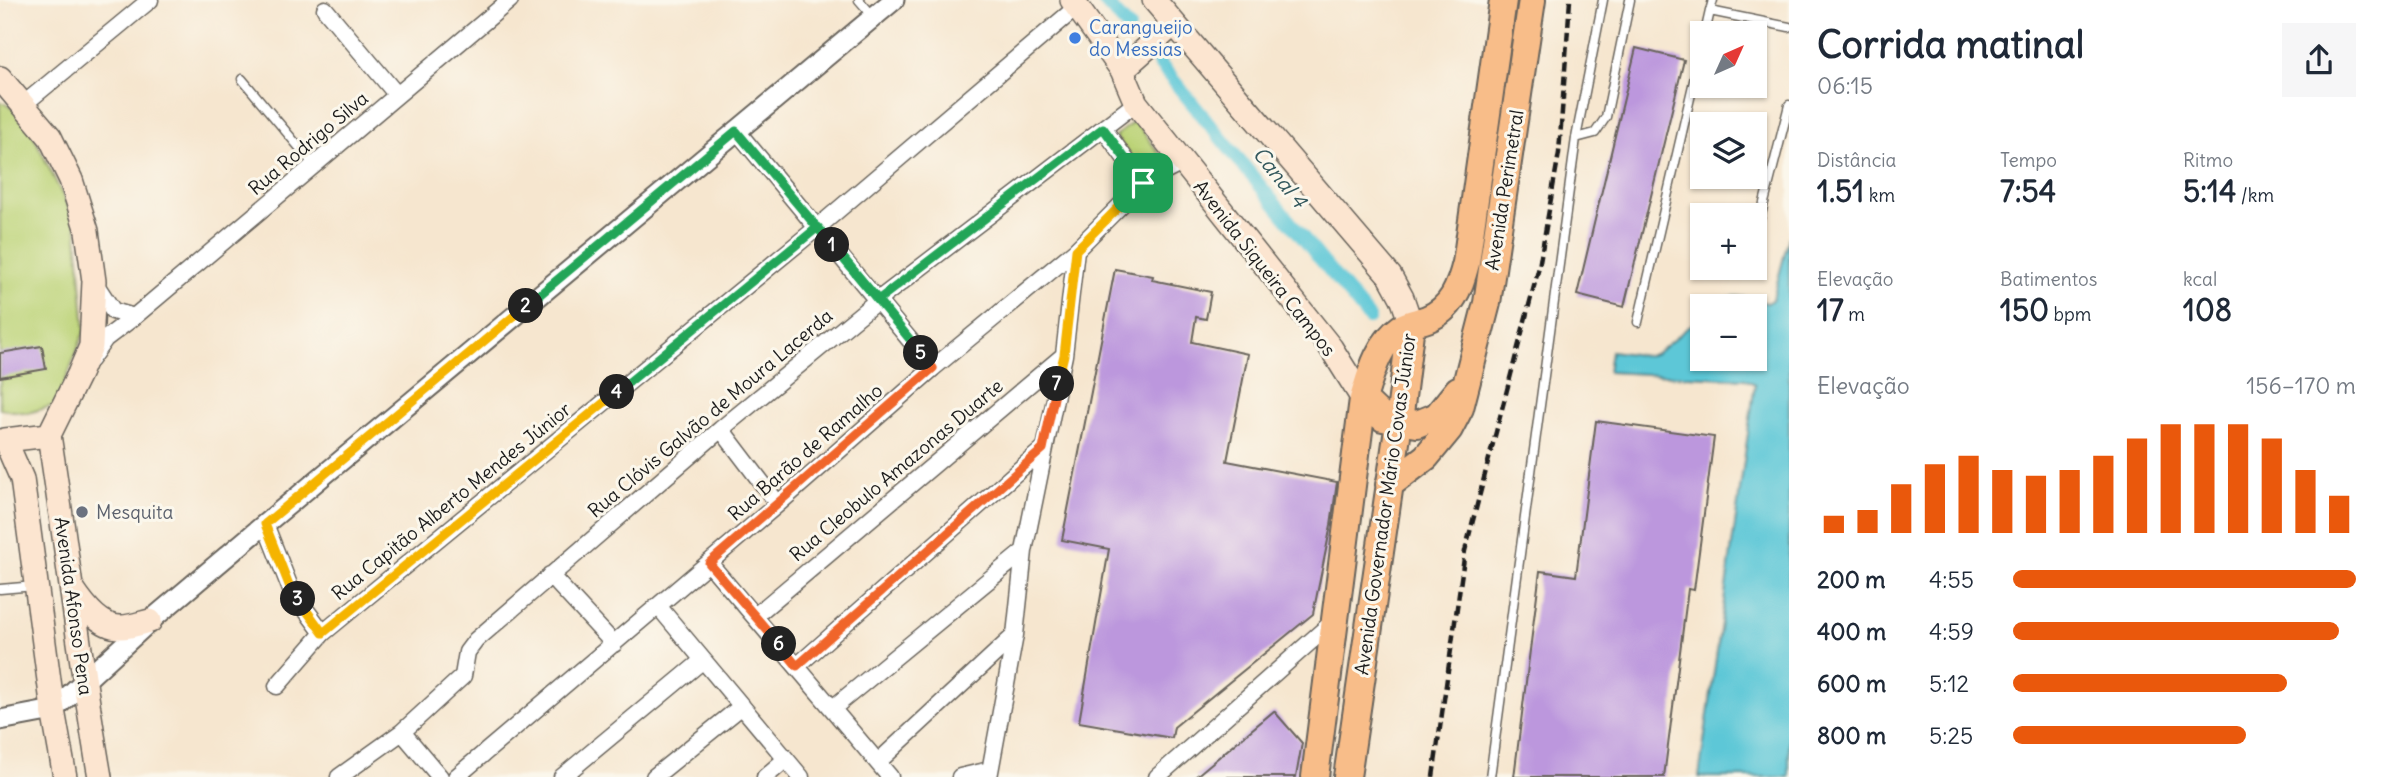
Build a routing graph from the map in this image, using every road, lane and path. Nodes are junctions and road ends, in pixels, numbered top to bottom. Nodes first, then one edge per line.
1 (150, 0) edge
2 (510, 0) edge
3 (859, 0) edge
4 (894, 0) edge
5 (1154, 0) edge
6 (1503, 0) edge
7 (1532, 0) edge
8 (1603, 0) edge
9 (1630, 0) edge
10 (1713, 0) edge
11 (1075, 3) edge
12 (325, 9) dead end
13 (1710, 11) junction
14 (874, 17) junction
15 (1708, 21) edge
16 (1789, 27) edge
17 (1169, 28) junction
18 (1126, 67) junction
19 (0, 78) edge
20 (242, 79) dead end
21 (0, 93) edge
22 (397, 95) junction
23 (1690, 98) edge
24 (1136, 103) junction
25 (24, 104) junction
26 (1789, 105) edge
27 (1103, 128) junction
28 (736, 131) junction
29 (1577, 138) junction
30 (1182, 163) junction
31 (314, 165) junction
32 (1143, 183) junction
33 (1764, 203) edge
34 (818, 227) junction
35 (1076, 250) junction
36 (94, 281) junction
37 (878, 300) junction
38 (134, 317) junction
39 (1638, 322) dead end
40 (1410, 324) junction
41 (1064, 355) junction
42 (933, 368) junction
43 (79, 374) junction
44 (1468, 379) junction
45 (1363, 399) junction
46 (1399, 422) junction
47 (722, 429) junction
48 (49, 435) junction
49 (3, 438) edge
50 (1043, 449) junction
51 (1389, 485) junction
52 (778, 504) junction
53 (265, 524) junction
54 (1024, 551) junction
55 (709, 563) junction
56 (550, 575) junction
57 (36, 586) junction
58 (0, 589) edge
59 (73, 589) junction
60 (658, 606) junction
61 (755, 616) junction
62 (1336, 619) junction
63 (150, 621) junction
64 (323, 633) junction
65 (1015, 635) junction
66 (614, 644) junction
67 (703, 660) junction
68 (797, 666) junction
69 (83, 681) junction
70 (277, 686) dead end
71 (742, 706) junction
72 (833, 708) junction
73 (53, 710) junction
74 (0, 720) edge
75 (402, 732) junction
76 (786, 759) junction
77 (878, 762) junction
78 (990, 774) edge
79 (462, 775) edge
80 (65, 777) edge
81 (100, 777) edge
82 (339, 777) edge
83 (440, 777) edge
84 (562, 777) edge
85 (654, 777) edge
86 (765, 777) edge
87 (801, 777) edge
88 (890, 777) edge
89 (960, 777) edge
90 (1157, 777) edge
91 (1315, 777) edge
92 (1347, 777) edge
93 (1490, 777) edge

1 - 25 street
2 - 22 street, Rua Rodrigo Silva
3 - 14 lane
4 - 14 street
5 - 17 main road
6 - 40 main road, Avenida Perimetral
7 - 44 main road, Avenida Perimetral
8 - 29 lane
9 - 29 lane
10 - 13 lane
11 - 18 main road, Avenida Siqueira Campos
11 - 34 street, Rua Capitão Alberto Mendes Júnior
12 - 22 street
13 - 15 lane
13 - 16 lane
14 - 28 street
17 - 18 main road
17 - 40 main road
18 - 24 main road, Avenida Siqueira Campos
19 - 25 main road
20 - 31 lane
21 - 25 main road
22 - 31 street, Rua Rodrigo Silva
23 - 39 lane
24 - 27 street, Rua Clóvis Galvão de Moura Lacerda
24 - 30 main road, Avenida Siqueira Campos
25 - 36 main road
26 - 33 lane
27 - 32 street
27 - 37 street, Rua Clóvis Galvão de Moura Lacerda
28 - 34 street
28 - 53 street
29 - 93 lane
30 - 32 street, Rua Barão de Ramalho
30 - 45 main road, Avenida Siqueira Campos
31 - 38 street, Rua Rodrigo Silva
32 - 35 street, Rua Barão de Ramalho
34 - 37 street
34 - 64 street, Rua Capitão Alberto Mendes Júnior
35 - 41 street
35 - 42 street, Rua Barão de Ramalho
36 - 38 street
36 - 43 main road
37 - 42 street
37 - 47 street, Rua Clóvis Galvão de Moura Lacerda
38 - 43 street, Rua Rodrigo Silva
40 - 45 main road, Avenida Governador Mário Covas Júnior
40 - 46 main road, Avenida Governador Mário Covas Júnior
41 - 50 street
41 - 61 street, Rua Cleobulo Amazonas Duarte
42 - 52 street, Rua Barão de Ramalho
43 - 48 main road
44 - 46 main road
44 - 51 main road, Avenida Perimetral
45 - 46 main road
45 - 62 main road, Avenida Governador Mário Covas Júnior
46 - 51 main road, Avenida Governador Mário Covas Júnior
47 - 52 street
47 - 56 street, Rua Clóvis Galvão de Moura Lacerda
48 - 49 main road
48 - 59 main road, Avenida Afonso Pena
49 - 57 main road, Avenida Afonso Pena
50 - 54 street
50 - 68 street
51 - 92 main road, Avenida Governador Mário Covas Júnior
52 - 55 street, Rua Barão de Ramalho
53 - 63 street
53 - 64 street
54 - 65 street
54 - 72 street
55 - 60 street, Rua Barão de Ramalho
55 - 61 street
56 - 66 street
56 - 75 street, Rua Clóvis Galvão de Moura Lacerda
57 - 58 lane
57 - 73 main road, Avenida Afonso Pena
59 - 63 main road
59 - 69 main road, Avenida Afonso Pena
60 - 66 street, Rua Barão de Ramalho
60 - 67 street
61 - 68 street
62 - 90 street
62 - 91 main road, Avenida Governador Mário Covas Júnior
63 - 69 street
64 - 70 street, Rua Capitão Alberto Mendes Júnior
65 - 77 street
65 - 78 street
66 - 79 street, Rua Barão de Ramalho
67 - 71 street
67 - 84 street
68 - 72 street
69 - 73 street
69 - 81 main road, Avenida Afonso Pena
71 - 76 street
71 - 85 street
72 - 77 street
73 - 74 street
73 - 80 main road, Avenida Afonso Pena
75 - 82 street, Rua Clóvis Galvão de Moura Lacerda
75 - 83 street
76 - 86 street
76 - 87 street
77 - 88 street
78 - 89 street

